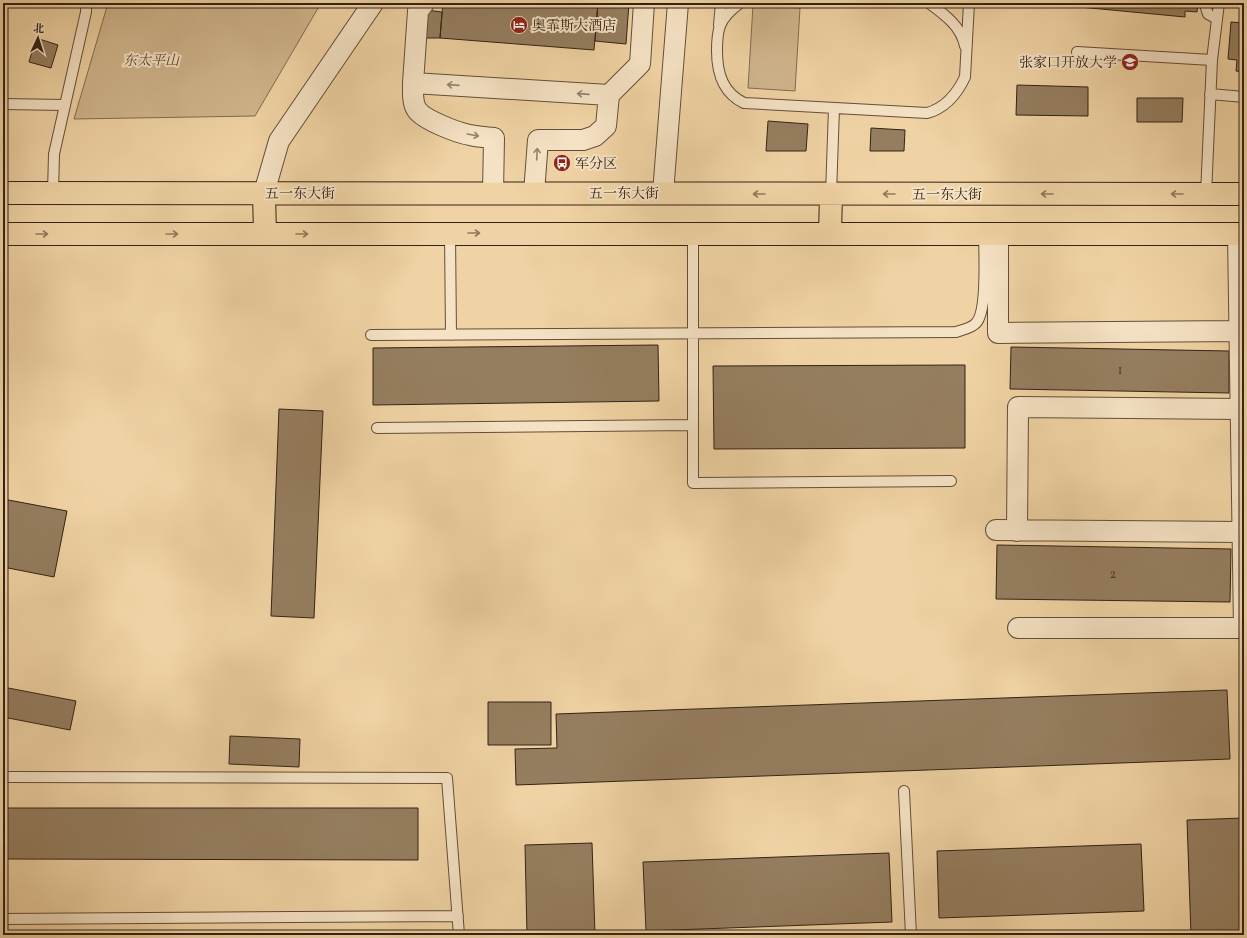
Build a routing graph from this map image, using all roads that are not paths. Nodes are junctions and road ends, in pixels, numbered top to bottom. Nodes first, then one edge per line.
1 (86, 3) edge
2 (373, 3) edge
3 (424, 3) edge
4 (644, 3) edge
5 (678, 3) edge
6 (721, 3) edge
7 (740, 3) edge
8 (929, 3) edge
9 (969, 3) edge
10 (1206, 3) edge
11 (1219, 3) edge
12 (1217, 19) junction
13 (719, 27) junction
14 (1076, 52) dead end
15 (967, 58) junction
16 (1212, 60) junction
17 (413, 83) junction
18 (1210, 94) junction
19 (609, 95) junction
20 (1244, 97) edge
21 (3, 104) edge
22 (64, 105) junction
23 (834, 108) junction
24 (3, 193) edge
25 (53, 193) junction
26 (264, 193) junction
27 (493, 193) junction
28 (534, 193) junction
29 (664, 193) junction
30 (831, 194) junction
31 (1206, 194) junction
32 (1244, 194) edge
33 (450, 233) junction
34 (693, 233) junction
35 (830, 233) junction
36 (991, 233) junction
37 (3, 234) edge
38 (264, 234) junction
39 (1241, 234) edge
40 (1239, 331) junction
41 (693, 334) junction
42 (371, 335) dead end
43 (451, 335) junction
44 (1241, 409) junction
45 (693, 425) junction
46 (377, 428) dead end
47 (951, 482) dead end
48 (996, 530) dead end
49 (1017, 531) junction
50 (1242, 532) junction
51 (1018, 628) dead end
52 (3, 777) edge
53 (904, 791) dead end
54 (458, 916) junction
55 (3, 918) edge
56 (459, 935) edge
57 (911, 935) edge

1 - 22 lane
2 - 26 street
3 - 17 street
4 - 19 street
5 - 29 street
6 - 13 lane
7 - 13 lane
8 - 15 lane
9 - 15 lane
10 - 12 lane
11 - 12 lane
12 - 16 lane
13 - 23 lane
14 - 16 lane
15 - 23 lane
16 - 18 lane
19 -> 17 street
17 -> 27 street
18 - 20 lane
18 - 31 lane
28 -> 19 street
21 - 22 lane
22 - 25 lane
23 - 30 lane
24 - 25 main road, 五一东大街
25 - 26 main road, 五一东大街
26 - 27 main road, 五一东大街
26 - 38 main road
27 - 28 main road, 五一东大街
28 - 29 main road, 五一东大街
30 -> 29 main road, 五一东大街
31 -> 30 main road, 五一东大街
30 - 35 main road
31 - 32 main road, 五一东大街
33 -> 34 main road
38 -> 33 main road
33 - 43 lane
34 - 35 main road
34 - 41 lane
35 - 36 main road
36 - 39 main road
36 - 40 street
36 - 41 lane
37 -> 38 main road
39 - 40 street
40 - 44 street
41 - 43 lane
41 - 45 lane
42 - 43 lane
44 - 49 street
44 - 50 street
45 - 46 lane
45 - 47 lane
48 - 49 street
49 - 50 street
50 - 51 street
52 - 54 lane
53 - 57 lane
54 - 55 lane
54 - 56 lane

